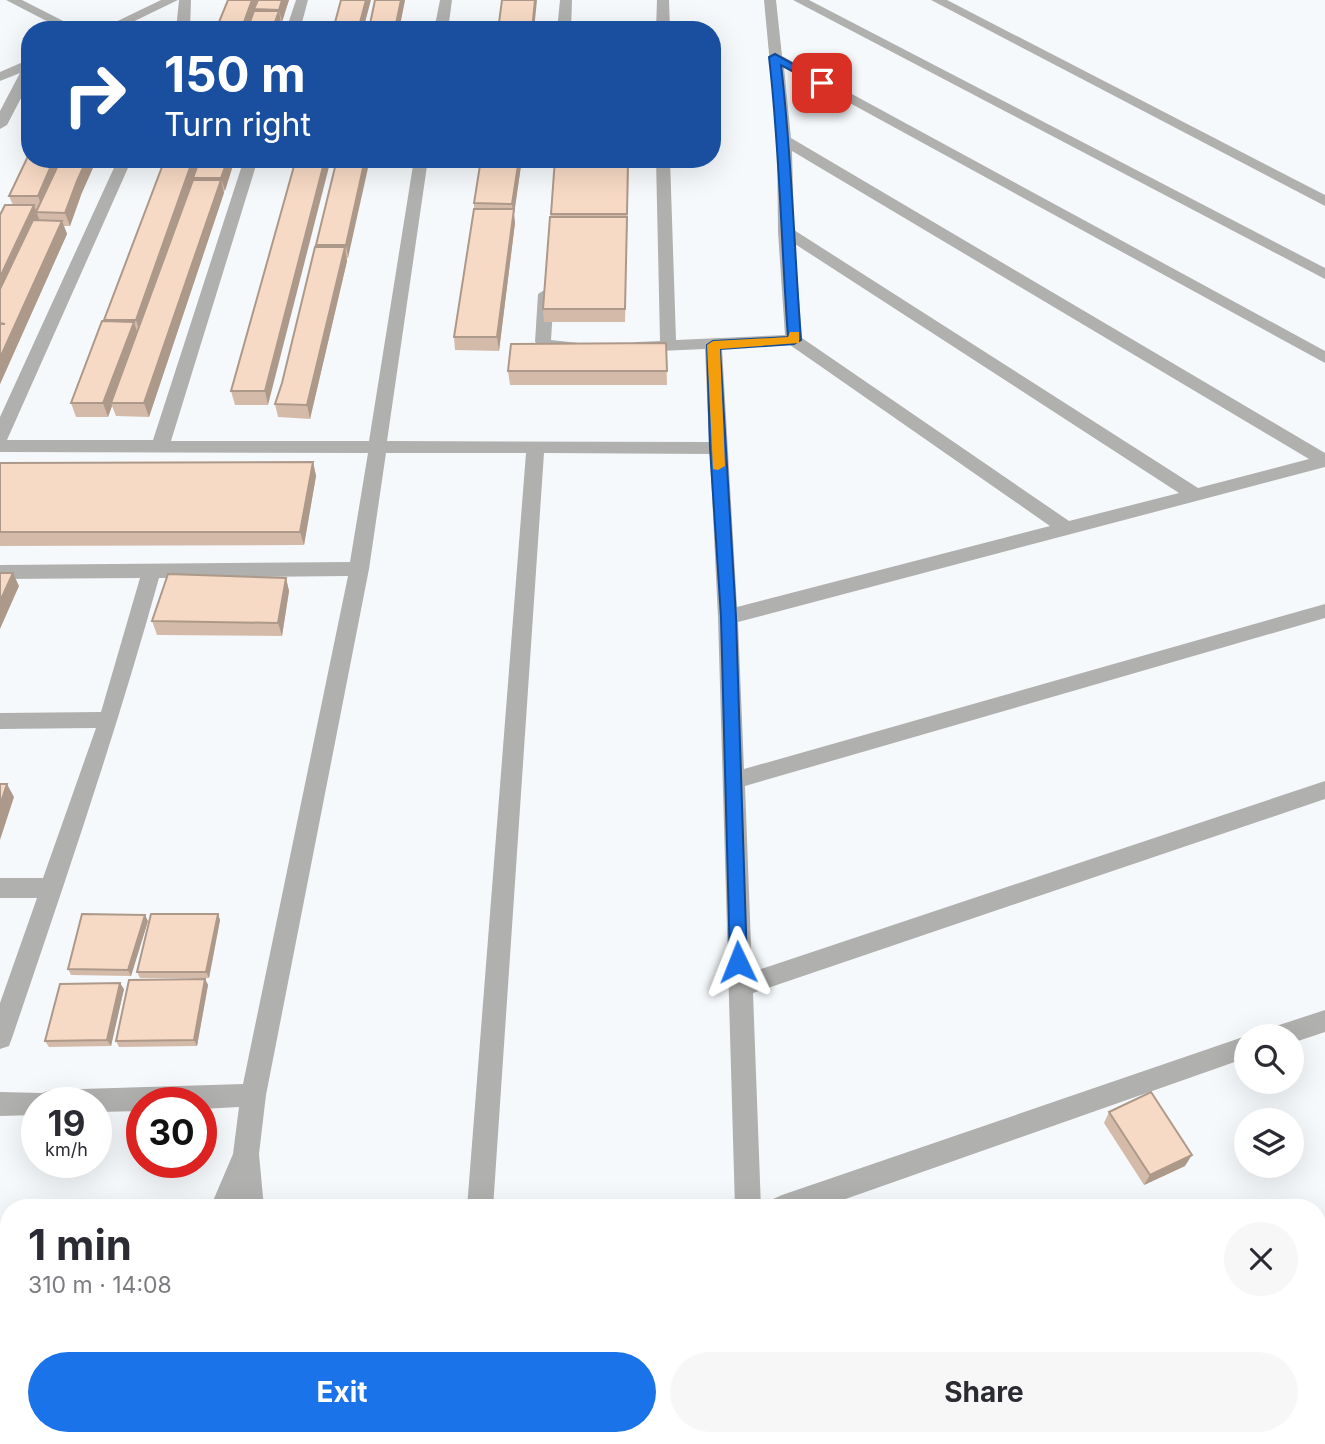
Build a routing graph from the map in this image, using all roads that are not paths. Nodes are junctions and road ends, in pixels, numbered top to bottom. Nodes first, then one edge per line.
1 (12, 0) edge
2 (172, 0) edge
3 (185, 0) edge
4 (302, 0) edge
5 (446, 0) edge
6 (566, 0) edge
7 (663, 0) edge
8 (769, 0) edge
9 (799, 0) edge
10 (937, 0) edge
11 (56, 21) edge
12 (125, 21) edge
13 (184, 21) edge
14 (296, 21) edge
15 (442, 21) edge
16 (565, 21) edge
17 (663, 21) edge
18 (775, 57) junction
19 (21, 69) edge
20 (0, 77) edge
21 (21, 83) edge
22 (0, 125) edge
23 (784, 140) junction
24 (121, 168) edge
25 (248, 168) edge
26 (420, 168) edge
27 (663, 168) edge
28 (1325, 201) edge
29 (786, 232) junction
30 (1325, 274) edge
31 (547, 276) edge
32 (794, 340) junction
33 (713, 345) junction
34 (668, 346) junction
35 (586, 347) edge
36 (613, 347) edge
37 (1325, 358) edge
38 (0, 437) edge
39 (161, 445) junction
40 (376, 445) junction
41 (0, 446) edge
42 (716, 448) junction
43 (535, 449) junction
44 (1196, 495) junction
45 (1068, 530) junction
46 (359, 569) junction
47 (0, 572) edge
48 (151, 572) junction
49 (1325, 611) edge
50 (729, 617) junction
51 (109, 720) junction
52 (0, 721) edge
53 (732, 781) junction
54 (1325, 790) edge
55 (0, 888) edge
56 (52, 888) junction
57 (739, 987) junction
58 (1325, 1021) edge
59 (1304, 1028) edge
60 (0, 1038) edge
61 (1234, 1051) edge
62 (253, 1095) junction
63 (112, 1100) edge
64 (21, 1103) edge
65 (0, 1104) edge
66 (246, 1154) junction
67 (227, 1199) edge
68 (250, 1199) edge
69 (481, 1199) edge
70 (748, 1199) edge
71 (808, 1199) edge

1 - 11 street
2 - 12 street
3 - 13 street
4 - 14 street
5 - 15 street
6 - 16 street
7 - 17 street
8 - 18 street
9 - 30 street
10 - 28 street
18 - 23 street
18 - 37 street
19 - 20 street
21 - 22 street
23 - 29 street
23 - 44 street
24 - 38 street
25 - 39 street
26 - 40 street
27 - 34 street
29 - 32 street
29 - 44 street
31 - 35 street
32 - 33 street
32 - 45 street
33 - 34 street
33 - 42 street
34 - 36 street
39 - 40 street
39 - 41 street
40 - 43 street
40 - 46 street
42 - 43 street
42 - 50 street
43 - 69 street
44 - 45 street
45 - 50 street
46 - 48 street
46 - 62 street
47 - 48 street
48 - 51 street
49 - 53 street
50 - 53 street
51 - 52 street
51 - 56 street
53 - 57 street
54 - 57 street
55 - 56 street
56 - 60 street
57 - 70 street
58 - 59 street
61 - 71 street
62 - 63 street
62 - 66 street
64 - 65 street
66 - 67 street
66 - 68 street

